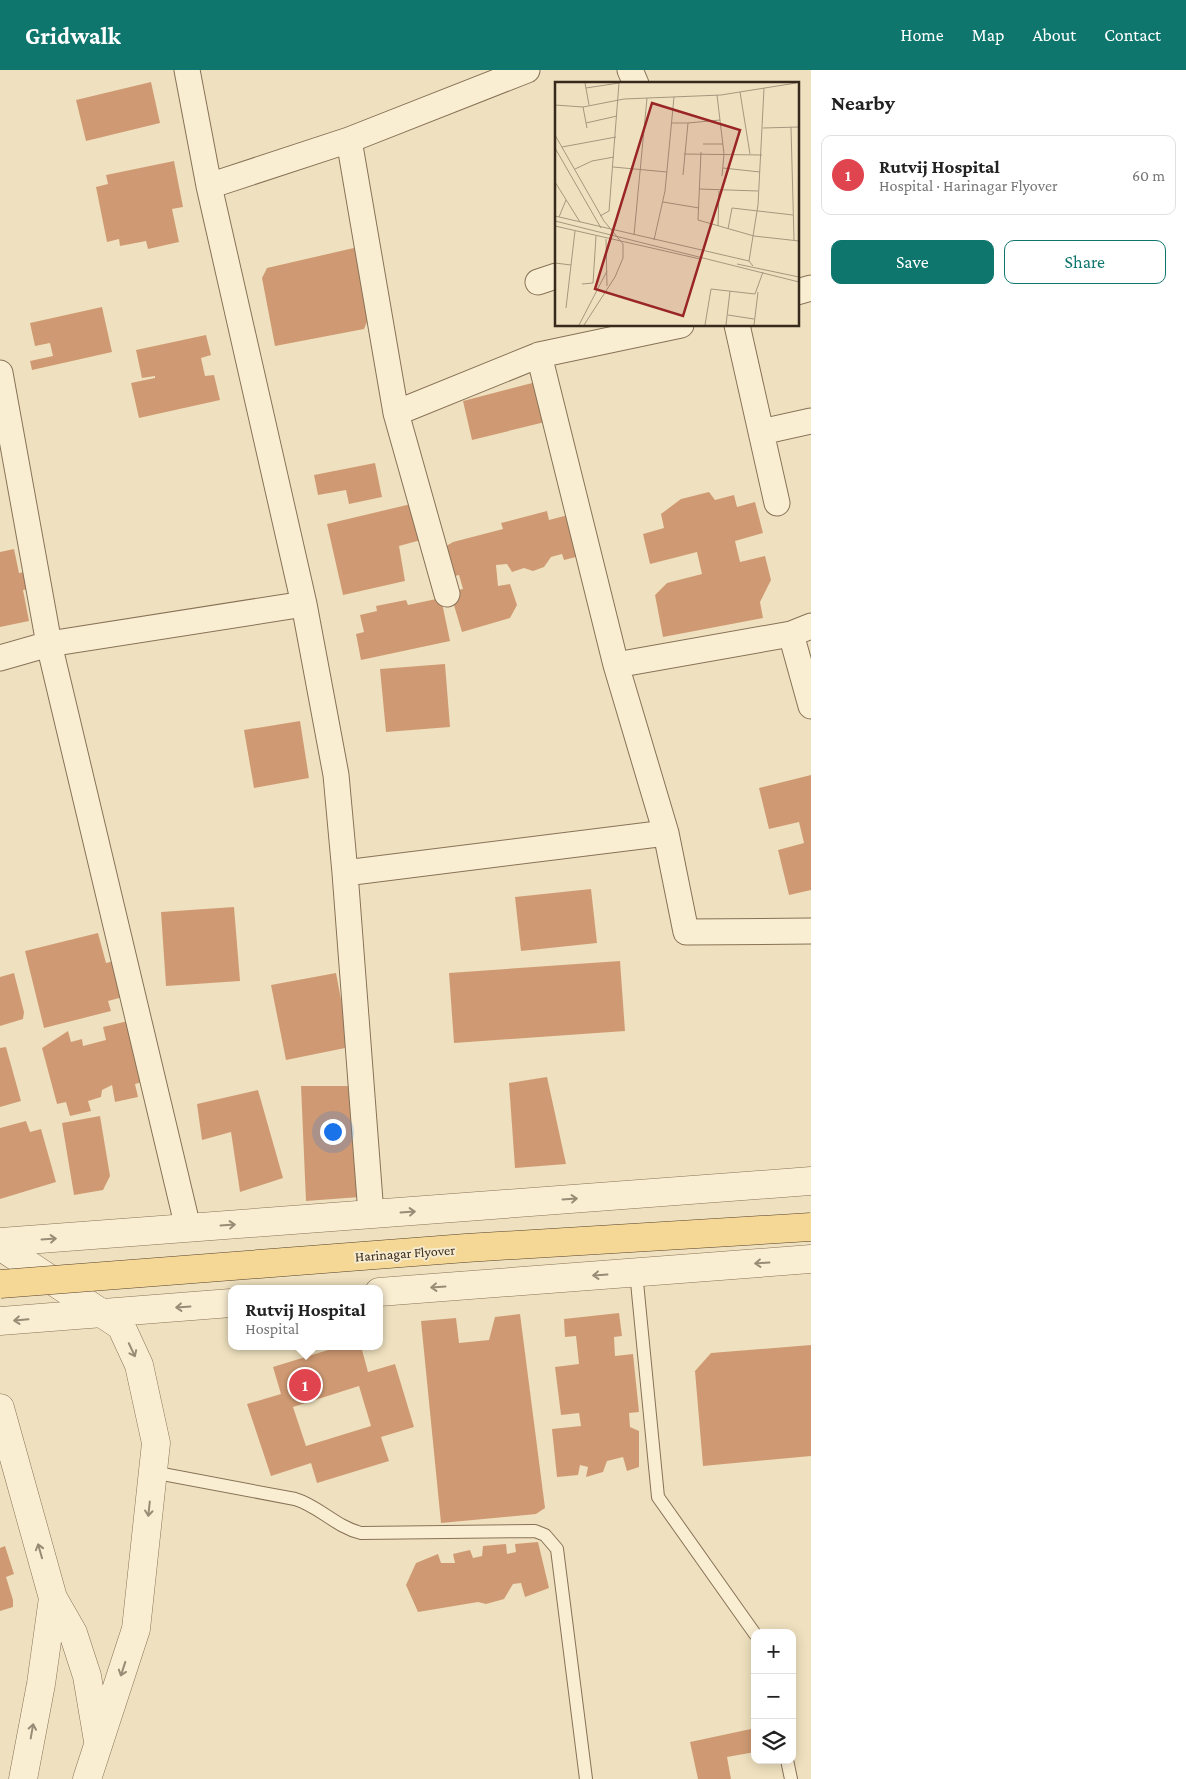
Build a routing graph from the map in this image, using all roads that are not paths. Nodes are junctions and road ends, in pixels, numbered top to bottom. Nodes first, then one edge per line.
1 (187, 70) edge
2 (528, 70) edge
3 (630, 70) edge
4 (635, 82) edge
5 (349, 140) junction
6 (209, 186) junction
7 (811, 288) edge
8 (798, 292) edge
9 (676, 326) edge
10 (737, 326) edge
11 (539, 356) junction
12 (0, 373) edge
13 (396, 413) junction
14 (811, 421) edge
15 (761, 432) junction
16 (777, 503) dead end
17 (447, 594) dead end
18 (304, 604) junction
19 (801, 630) edge
20 (49, 644) junction
21 (0, 658) edge
22 (616, 665) junction
23 (811, 706) edge
24 (666, 833) junction
25 (345, 873) junction
26 (811, 931) edge
27 (811, 1180) edge
28 (371, 1214) junction
29 (811, 1227) edge
30 (188, 1228) junction
31 (0, 1242) edge
32 (0, 1246) edge
33 (811, 1259) edge
34 (636, 1272) junction
35 (0, 1284) edge
36 (383, 1292) edge
37 (228, 1303) edge
38 (101, 1313) junction
39 (0, 1321) edge
40 (0, 1408) edge
41 (152, 1472) junction
42 (53, 1598) junction
43 (751, 1629) edge
44 (98, 1745) junction
45 (788, 1764) edge
46 (24, 1779) edge
47 (87, 1779) edge
48 (586, 1779) edge
49 (791, 1779) edge

1 - 6 street
2 - 5 street
3 - 4 street
5 - 6 street
5 - 13 street
6 - 18 street
7 - 8 street
9 - 11 street
10 - 15 street
11 - 13 street
11 - 22 street
12 - 20 street
13 - 17 street
14 - 15 street
15 - 16 street
18 - 20 street
18 - 25 street
19 - 22 street
19 - 23 street
20 - 21 street
20 - 30 street
22 - 24 street
24 - 25 street
24 - 26 street
25 - 28 street
28 -> 27 street
30 -> 28 street
29 - 35 main road, Harinagar Flyover, bridge
31 -> 30 street
32 - 38 street
33 -> 34 street
34 -> 36 street
34 - 43 lane
37 -> 38 street
38 -> 39 street
38 -> 41 street
42 -> 40 street
41 -> 44 street
41 - 48 lane
42 - 44 street
46 -> 42 street
44 - 47 street
45 - 49 lane

